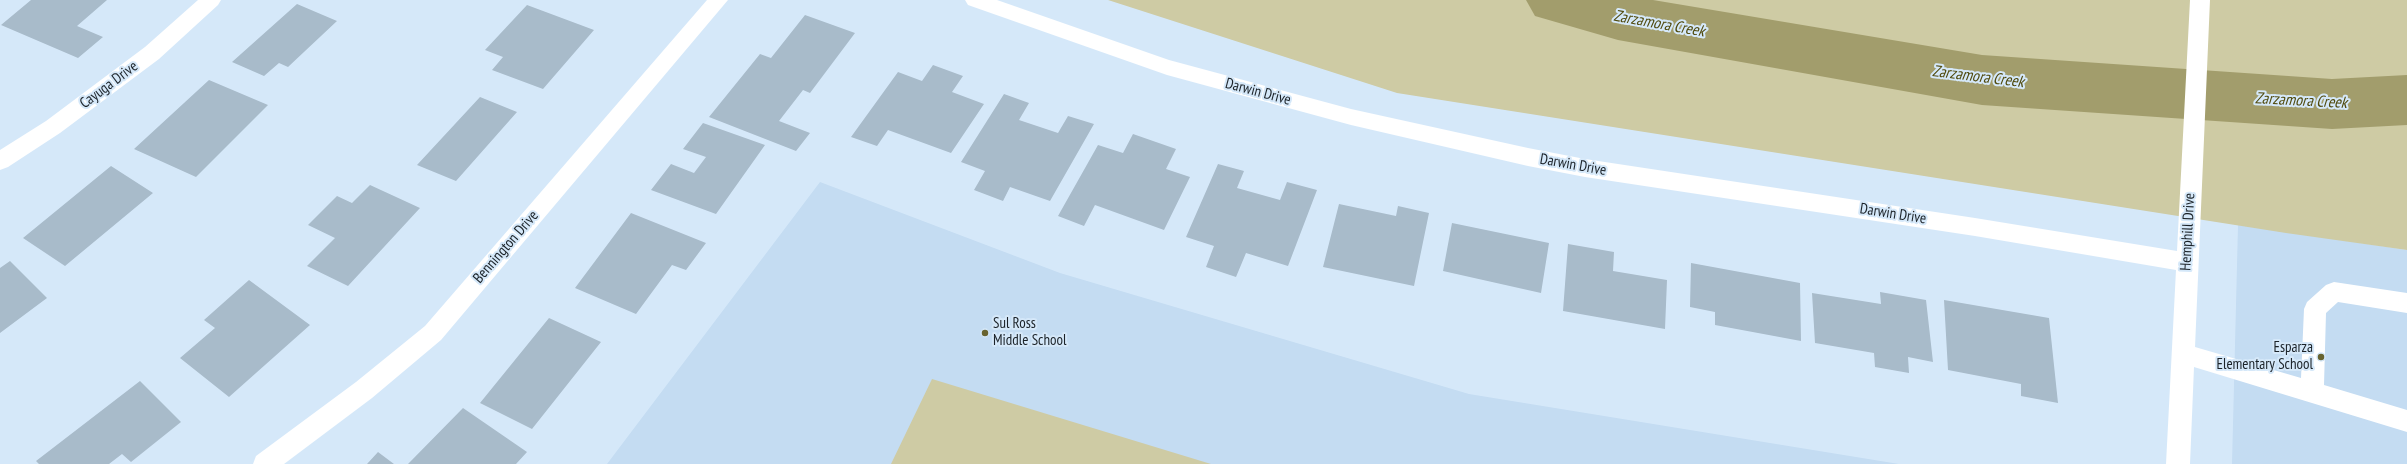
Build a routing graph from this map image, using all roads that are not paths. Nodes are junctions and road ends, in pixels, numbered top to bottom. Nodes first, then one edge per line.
1 (211, 0) edge
2 (718, 0) edge
3 (975, 0) edge
4 (2200, 0) edge
5 (0, 161) edge
6 (2187, 262) junction
7 (2407, 303) edge
8 (2182, 353) junction
9 (2312, 392) junction
10 (2407, 422) edge
11 (265, 464) edge
12 (2178, 464) edge

1 - 5 street, Cayuga Drive
2 - 11 street, Bennington Drive
3 - 6 street, Darwin Drive
4 - 6 street, Hemphill Drive
6 - 8 street, Hemphill Drive
7 - 9 street
8 - 9 street
8 - 12 street, Hemphill Drive
9 - 10 street

